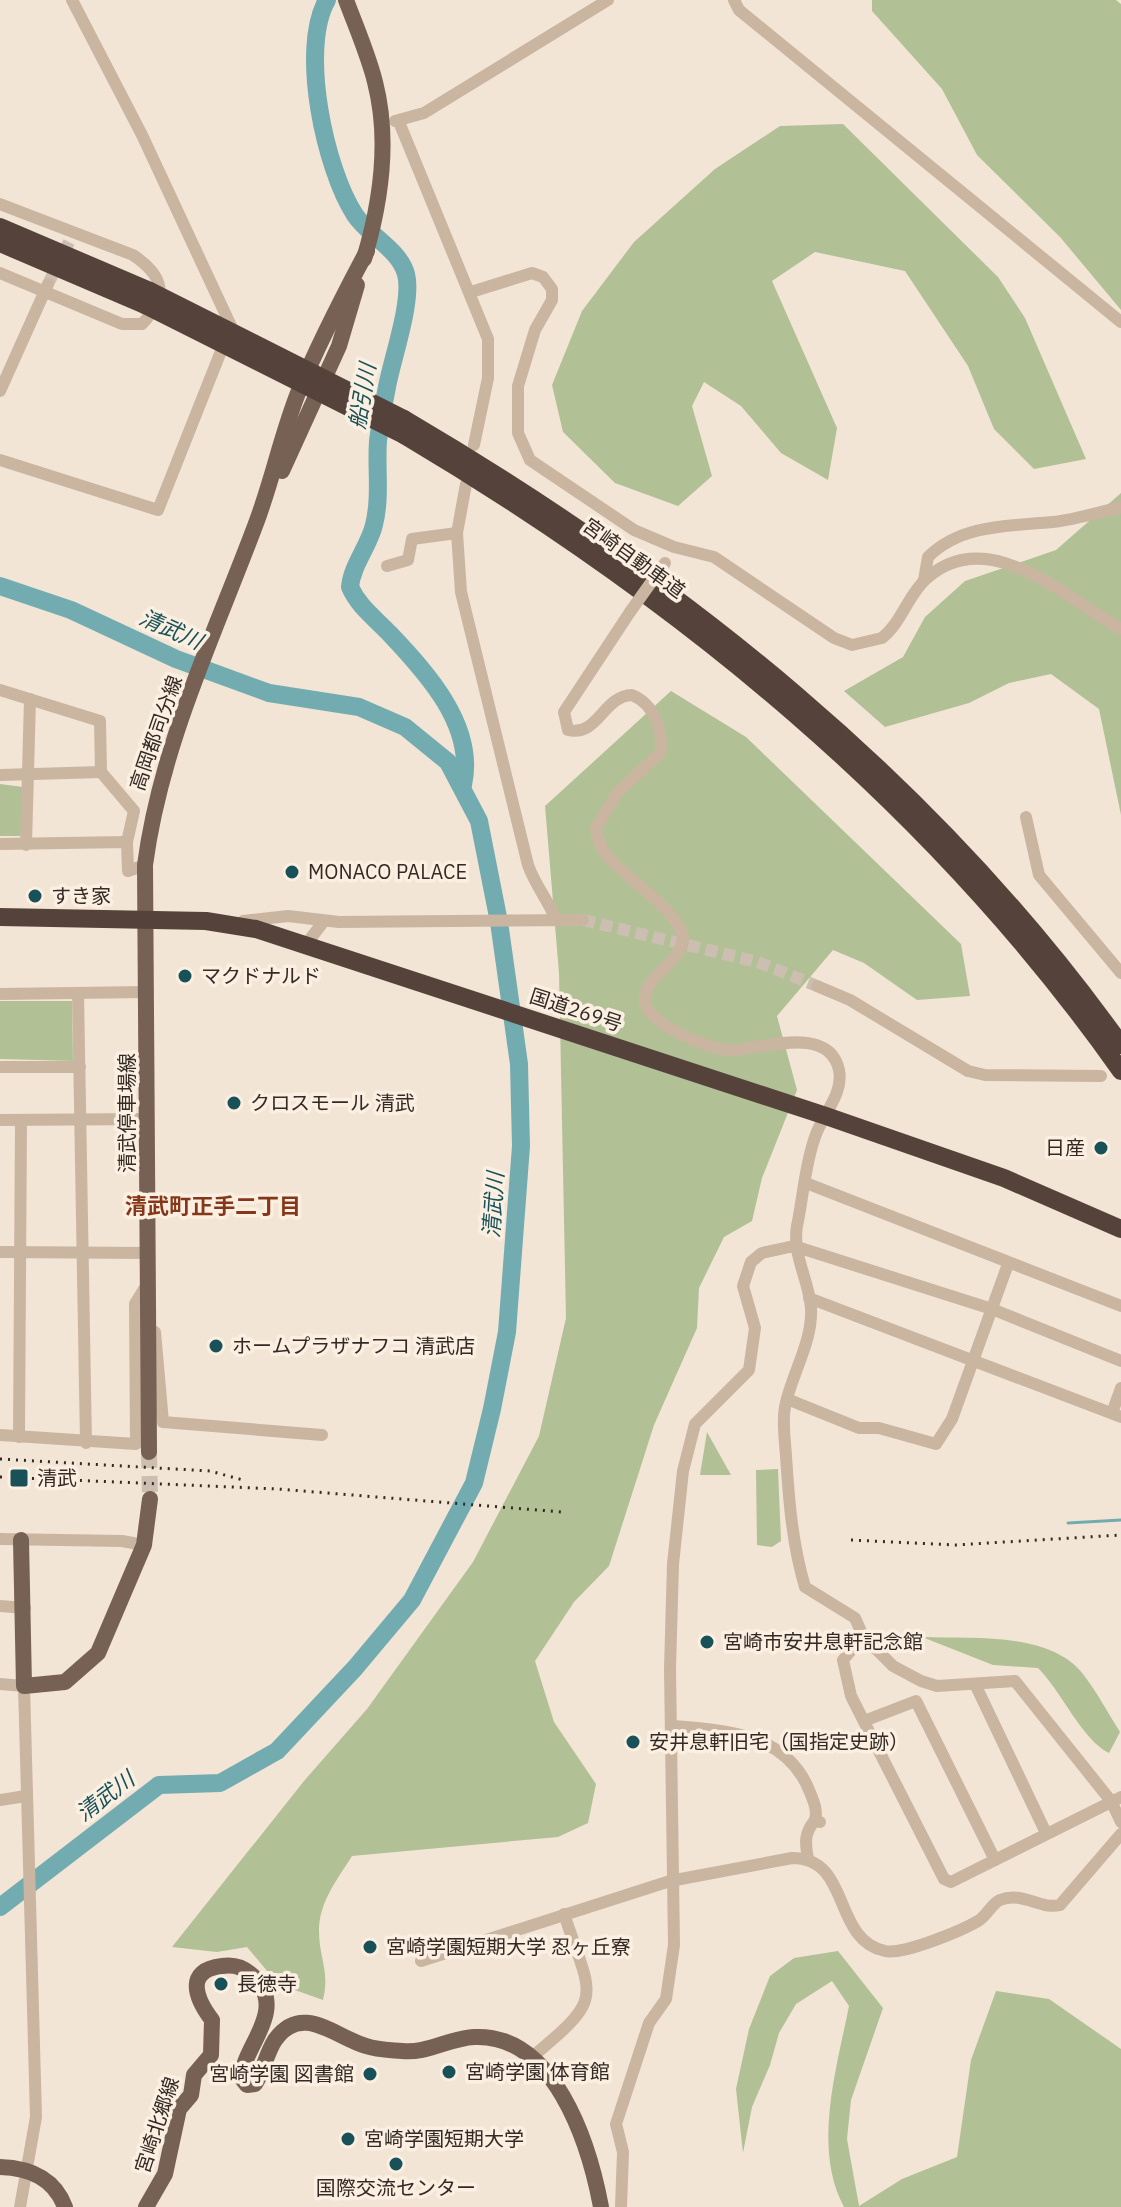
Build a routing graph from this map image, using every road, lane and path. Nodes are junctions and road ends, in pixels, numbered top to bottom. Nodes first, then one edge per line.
1 (72, 0) edge
2 (346, 0) edge
3 (608, 0) edge
4 (734, 0) edge
5 (380, 119) junction
6 (399, 122) junction
7 (0, 204) edge
8 (0, 227) edge
9 (0, 243) edge
10 (0, 273) edge
11 (47, 288) junction
12 (471, 292) junction
13 (148, 298) junction
14 (1121, 322) edge
15 (0, 391) edge
16 (404, 427) junction
17 (474, 445) dead end
18 (0, 460) edge
19 (466, 484) dead end
20 (1121, 507) edge
21 (457, 533) junction
22 (674, 547) junction
23 (387, 566) dead end
24 (924, 580) junction
25 (1121, 629) edge
26 (0, 690) edge
27 (30, 699) junction
28 (101, 772) junction
29 (28, 774) junction
30 (0, 775) edge
31 (1026, 817) dead end
32 (127, 842) junction
33 (0, 844) edge
34 (26, 845) junction
35 (145, 865) junction
36 (0, 917) edge
37 (555, 918) junction
38 (146, 919) junction
39 (583, 920) tunnel mouth
40 (206, 921) junction
41 (324, 921) junction
42 (307, 943) junction
43 (1121, 973) edge
44 (817, 986) tunnel mouth
45 (146, 992) junction
46 (78, 993) junction
47 (0, 994) edge
48 (1121, 1045) edge
49 (0, 1067) edge
50 (80, 1067) junction
51 (1121, 1071) edge
52 (1101, 1076) dead end
53 (826, 1116) junction
54 (81, 1119) junction
55 (148, 1119) junction
56 (0, 1120) edge
57 (21, 1120) junction
58 (806, 1183) junction
59 (1121, 1229) edge
60 (794, 1246) junction
61 (0, 1252) edge
62 (20, 1252) junction
63 (83, 1253) junction
64 (146, 1253) junction
65 (1008, 1264) junction
66 (146, 1286) junction
67 (809, 1298) junction
68 (1121, 1306) edge
69 (992, 1309) junction
70 (974, 1361) junction
71 (1121, 1361) edge
72 (1121, 1388) edge
73 (787, 1399) junction
74 (1116, 1415) edge
75 (0, 1435) edge
76 (322, 1435) dead end
77 (19, 1437) junction
78 (86, 1443) junction
79 (149, 1452) tunnel mouth
80 (150, 1499) tunnel mouth
81 (0, 1539) edge
82 (21, 1540) junction
83 (144, 1545) junction
84 (0, 1606) edge
85 (25, 1608) junction
86 (863, 1636) junction
87 (0, 1684) edge
88 (975, 1684) junction
89 (24, 1686) junction
90 (864, 1721) junction
91 (672, 1726) junction
92 (26, 1796) junction
93 (1116, 1799) edge
94 (0, 1800) edge
95 (1121, 1822) edge
96 (1046, 1833) junction
97 (1121, 1834) edge
98 (808, 1859) junction
99 (995, 1860) junction
100 (670, 1881) junction
101 (564, 1914) junction
102 (421, 1961) dead end
103 (532, 2057) junction
104 (0, 2167) edge
105 (28, 2171) junction
106 (20, 2207) edge
107 (65, 2207) edge
108 (146, 2207) edge
109 (601, 2207) edge
110 (621, 2207) edge

1 - 18 street
2 - 5 main road, 高岡都司分線
3 - 6 street
4 - 14 street
5 - 6 street
5 - 35 main road, 高岡都司分線
6 - 12 street
7 - 11 street
8 - 13 highway, 宮崎自動車道
9 - 13 highway, 宮崎自動車道
10 - 11 street
11 - 15 street
12 - 17 street
12 - 22 street
13 - 16 highway, 宮崎自動車道, bridge
16 - 48 highway, 宮崎自動車道
16 - 51 highway, 宮崎自動車道
19 - 21 street
20 - 24 street
21 - 23 street
21 - 37 street
22 - 24 street
22 - 53 street, bridge
24 - 25 street
26 - 27 street
27 - 28 street
27 - 29 street
28 - 29 street
28 - 32 street
29 - 30 street
29 - 34 street
31 - 43 street
32 - 34 street
32 - 35 street
33 - 34 street
35 - 38 main road, 高岡都司分線
36 - 38 highway, 国道269号
37 - 39 street
37 - 41 street
38 - 40 highway, 国道269号
38 - 45 main road, 清武停車場線
40 - 41 street
40 - 42 highway, 国道269号
41 - 42 street
42 - 53 highway, 国道269号
44 - 52 street
45 - 46 street
45 - 55 main road, 清武停車場線
46 - 47 street
46 - 50 street
49 - 50 street
50 - 54 street
53 - 58 street
53 - 59 highway, 国道269号
54 - 55 street
54 - 57 street
54 - 63 street
55 - 64 main road, 清武停車場線
56 - 57 street
57 - 62 street
58 - 60 street
58 - 65 street
60 - 67 street
60 - 69 street
60 - 91 street
61 - 62 street
62 - 63 street
62 - 77 street
63 - 64 street
63 - 78 street
64 - 66 main road, 清武停車場線
65 - 68 street
65 - 69 street
66 - 76 street
66 - 78 street
66 - 79 main road, 清武停車場線
67 - 70 street
67 - 73 street
69 - 70 street
69 - 71 street
70 - 73 street
70 - 74 street
72 - 74 street
73 - 86 street
75 - 77 street
77 - 78 street
80 - 83 main road
81 - 82 street
82 - 83 street
82 - 85 main road
83 - 89 main road
84 - 85 street
85 - 89 main road
86 - 88 street
86 - 90 street
87 - 89 street
88 - 93 street
88 - 96 street
89 - 92 street
90 - 99 street
90 - 99 street
91 - 98 street
91 - 100 street
92 - 94 street
92 - 105 street
93 - 95 street
93 - 96 street
96 - 99 street
97 - 98 street
98 - 100 street
100 - 101 street
100 - 110 street
101 - 102 street
101 - 103 street
103 - 108 main road, 宮崎北郷線
103 - 109 main road, 宮崎北郷線
104 - 105 main road
105 - 106 street
105 - 107 main road

